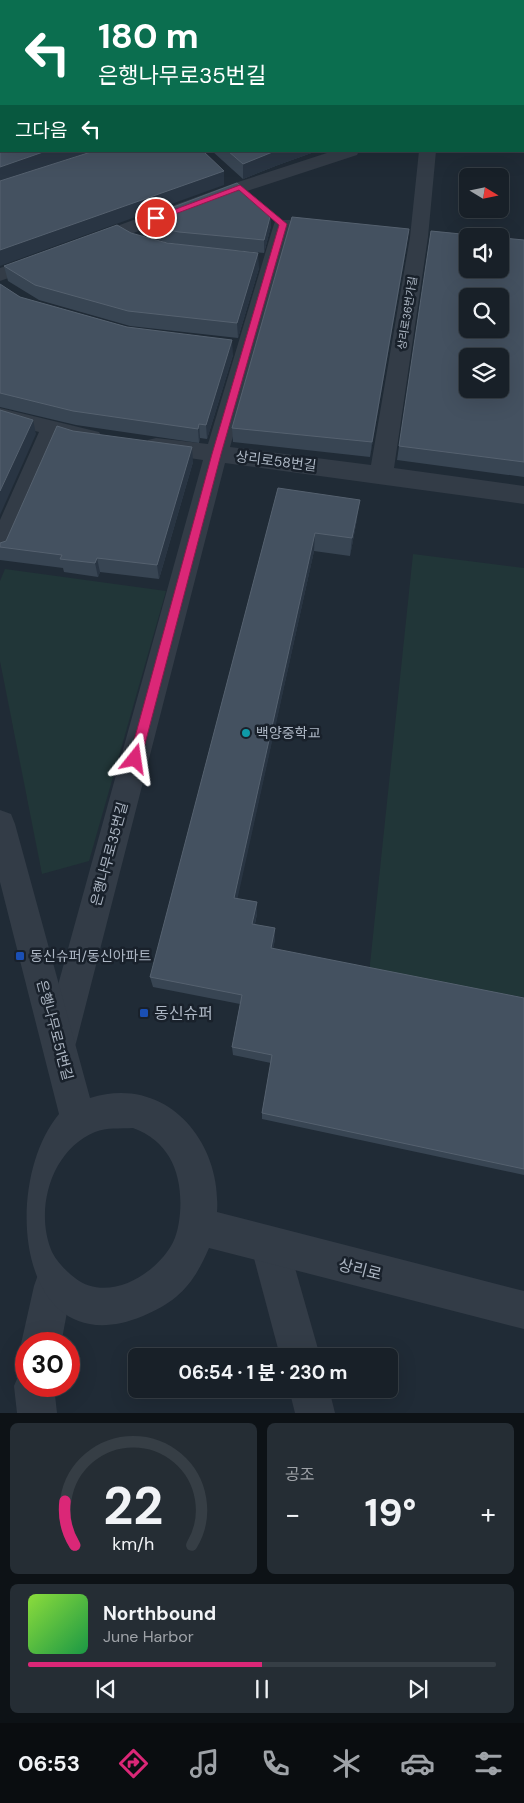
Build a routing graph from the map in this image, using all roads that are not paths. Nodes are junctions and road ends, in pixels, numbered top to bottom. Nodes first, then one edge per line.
1 (348, 152) edge
2 (428, 152) edge
3 (226, 175) dead end
4 (240, 188) junction
5 (255, 200) edge
6 (285, 221) dead end
7 (122, 231) junction
8 (138, 242) edge
9 (79, 247) edge
10 (61, 253) edge
11 (3, 285) edge
12 (0, 415) edge
13 (52, 429) junction
14 (216, 454) junction
15 (381, 474) junction
16 (524, 495) edge
17 (0, 547) edge
18 (0, 824) edge
19 (58, 1043) junction
20 (79, 1121) junction
21 (197, 1226) junction
22 (270, 1246) junction
23 (53, 1286) junction
24 (524, 1310) edge
25 (43, 1332) edge
26 (298, 1348) edge
27 (36, 1397) edge
28 (311, 1398) edge
29 (38, 1413) edge
30 (315, 1413) edge

1 - 4 street
2 - 15 street, 상리로36번가길
3 - 4 street
4 - 5 street
4 - 7 street
6 - 14 street, 은행나무로35번길
7 - 8 street
7 - 9 street
10 - 11 street
12 - 13 street, 상리로58번길
13 - 14 street, 상리로58번길
13 - 17 street
14 - 15 street, 상리로58번길
14 - 19 street, 은행나무로35번길
15 - 16 street, 상리로58번길
18 - 19 street, 은행나무로51번길
19 - 20 street, 은행나무로51번길
20 - 21 street
20 - 23 street
21 - 22 street, 상리로
21 - 23 street
22 - 24 street, 상리로
22 - 26 street
23 - 25 street
27 - 29 street
28 - 30 street

